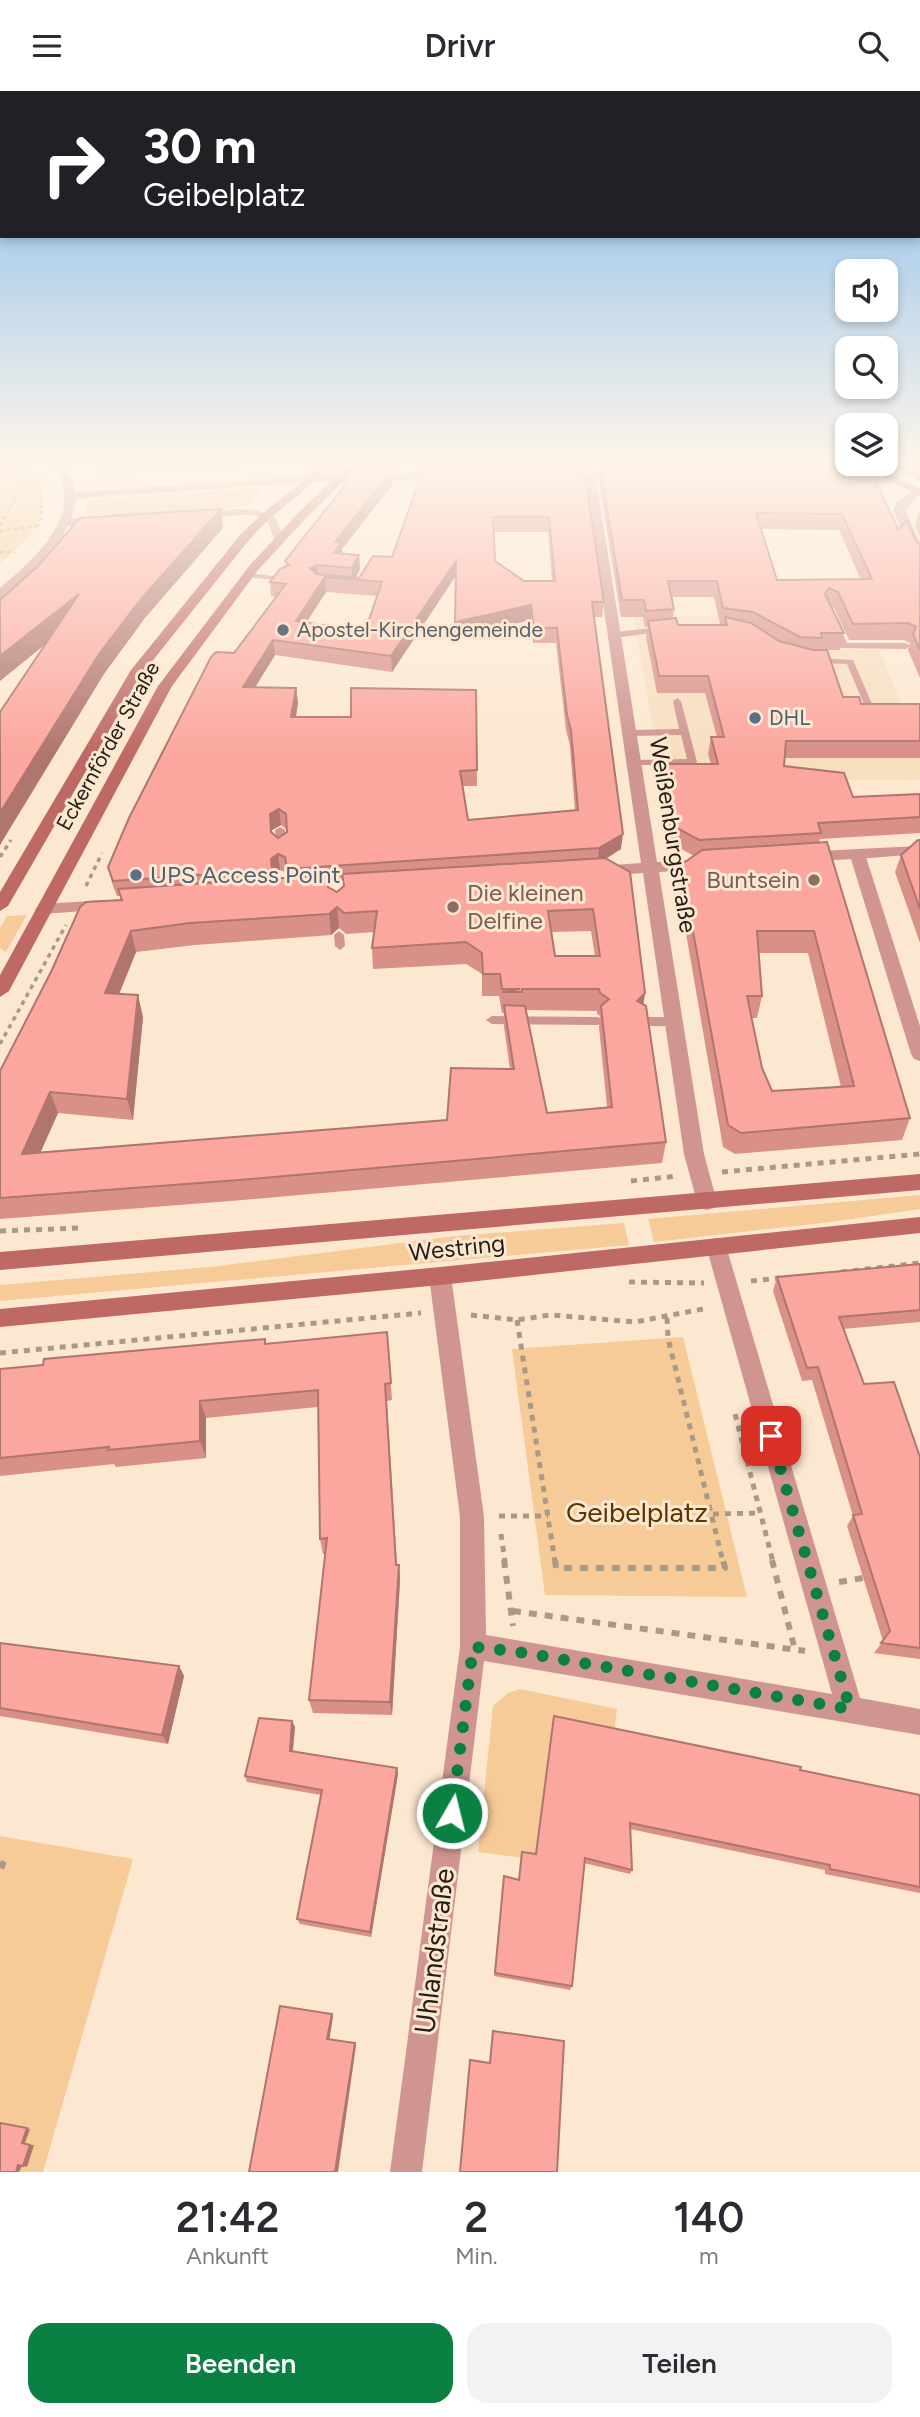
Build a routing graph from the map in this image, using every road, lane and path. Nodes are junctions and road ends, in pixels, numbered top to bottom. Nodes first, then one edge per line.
1 (35, 560) edge
2 (227, 560) edge
3 (261, 560) edge
4 (603, 560) edge
5 (248, 575) junction
6 (284, 579) edge
7 (0, 595) edge
8 (833, 621) edge
9 (677, 629) edge
10 (615, 635) junction
11 (906, 646) edge
12 (803, 661) edge
13 (677, 701) dead end
14 (891, 706) edge
15 (685, 732) junction
16 (630, 733) junction
17 (635, 763) junction
18 (280, 830) edge
19 (105, 848) dead end
20 (281, 848) edge
21 (920, 850) edge
22 (857, 853) junction
23 (788, 858) edge
24 (722, 863) edge
25 (651, 868) junction
26 (579, 873) edge
27 (124, 904) edge
28 (0, 906) edge
29 (75, 907) junction
30 (43, 909) junction
31 (0, 991) edge
32 (492, 1020) dead end
33 (598, 1021) edge
34 (642, 1021) edge
35 (674, 1021) junction
36 (0, 1044) edge
37 (920, 1054) edge
38 (920, 1154) edge
39 (718, 1172) dead end
40 (682, 1175) dead end
41 (624, 1182) dead end
42 (920, 1182) edge
43 (707, 1202) junction
44 (920, 1226) edge
45 (716, 1246) junction
46 (0, 1261) edge
47 (920, 1263) edge
48 (837, 1272) edge
49 (440, 1276) junction
50 (782, 1278) edge
51 (625, 1282) dead end
52 (727, 1283) junction
53 (709, 1308) junction
54 (446, 1310) junction
55 (0, 1318) edge
56 (667, 1318) junction
57 (517, 1320) junction
58 (712, 1321) dead end
59 (0, 1353) edge
60 (734, 1410) dead end
61 (760, 1513) junction
62 (793, 1513) junction
63 (713, 1514) junction
64 (499, 1516) dead end
65 (548, 1516) junction
66 (863, 1578) dead end
67 (852, 1580) dead end
68 (513, 1611) dead end
69 (473, 1647) junction
70 (850, 1709) junction
71 (920, 1722) edge
72 (0, 1863) edge
73 (0, 1873) edge
74 (406, 2172) edge

1 - 7 street
2 - 28 main road, Eckernförder Straße
3 - 5 main road, Eckernförder Straße
4 - 10 street, Weißenburgstraße
5 - 6 lane
5 - 30 main road, Eckernförder Straße
8 - 11 lane
9 - 10 lane
10 - 16 street, Weißenburgstraße
12 - 14 lane
13 - 15 lane
15 - 16 lane
15 - 17 lane
16 - 17 street, Weißenburgstraße
17 - 25 street, Weißenburgstraße
18 - 20 lane
19 - 29 path
21 - 22 street
22 - 23 street
22 - 37 street
24 - 25 street
25 - 26 street
25 - 35 street, Weißenburgstraße
27 - 29 street
29 - 30 street
29 - 36 path
30 - 31 main road, Eckernförder Straße
32 - 33 lane
34 - 35 lane
35 - 43 street, Weißenburgstraße
38 - 39 path
40 - 41 path
42 - 43 main road, Westring
43 - 46 main road, Westring
44 - 45 main road, Westring
45 - 49 main road, Westring
45 - 52 street
47 - 48 path
49 - 54 street
49 - 55 main road, Westring
50 - 52 path
51 - 52 path
52 - 53 path
52 - 62 street
53 - 56 path
53 - 58 path
54 - 57 path
54 - 59 path
54 - 69 street
56 - 57 path
56 - 63 path
57 - 65 path
60 - 61 path
61 - 62 path
61 - 63 path
61 - 68 path
62 - 70 street
63 - 65 path
64 - 65 path
66 - 67 path
69 - 70 street
69 - 74 street, Uhlandstraße
70 - 71 street
72 - 73 path

